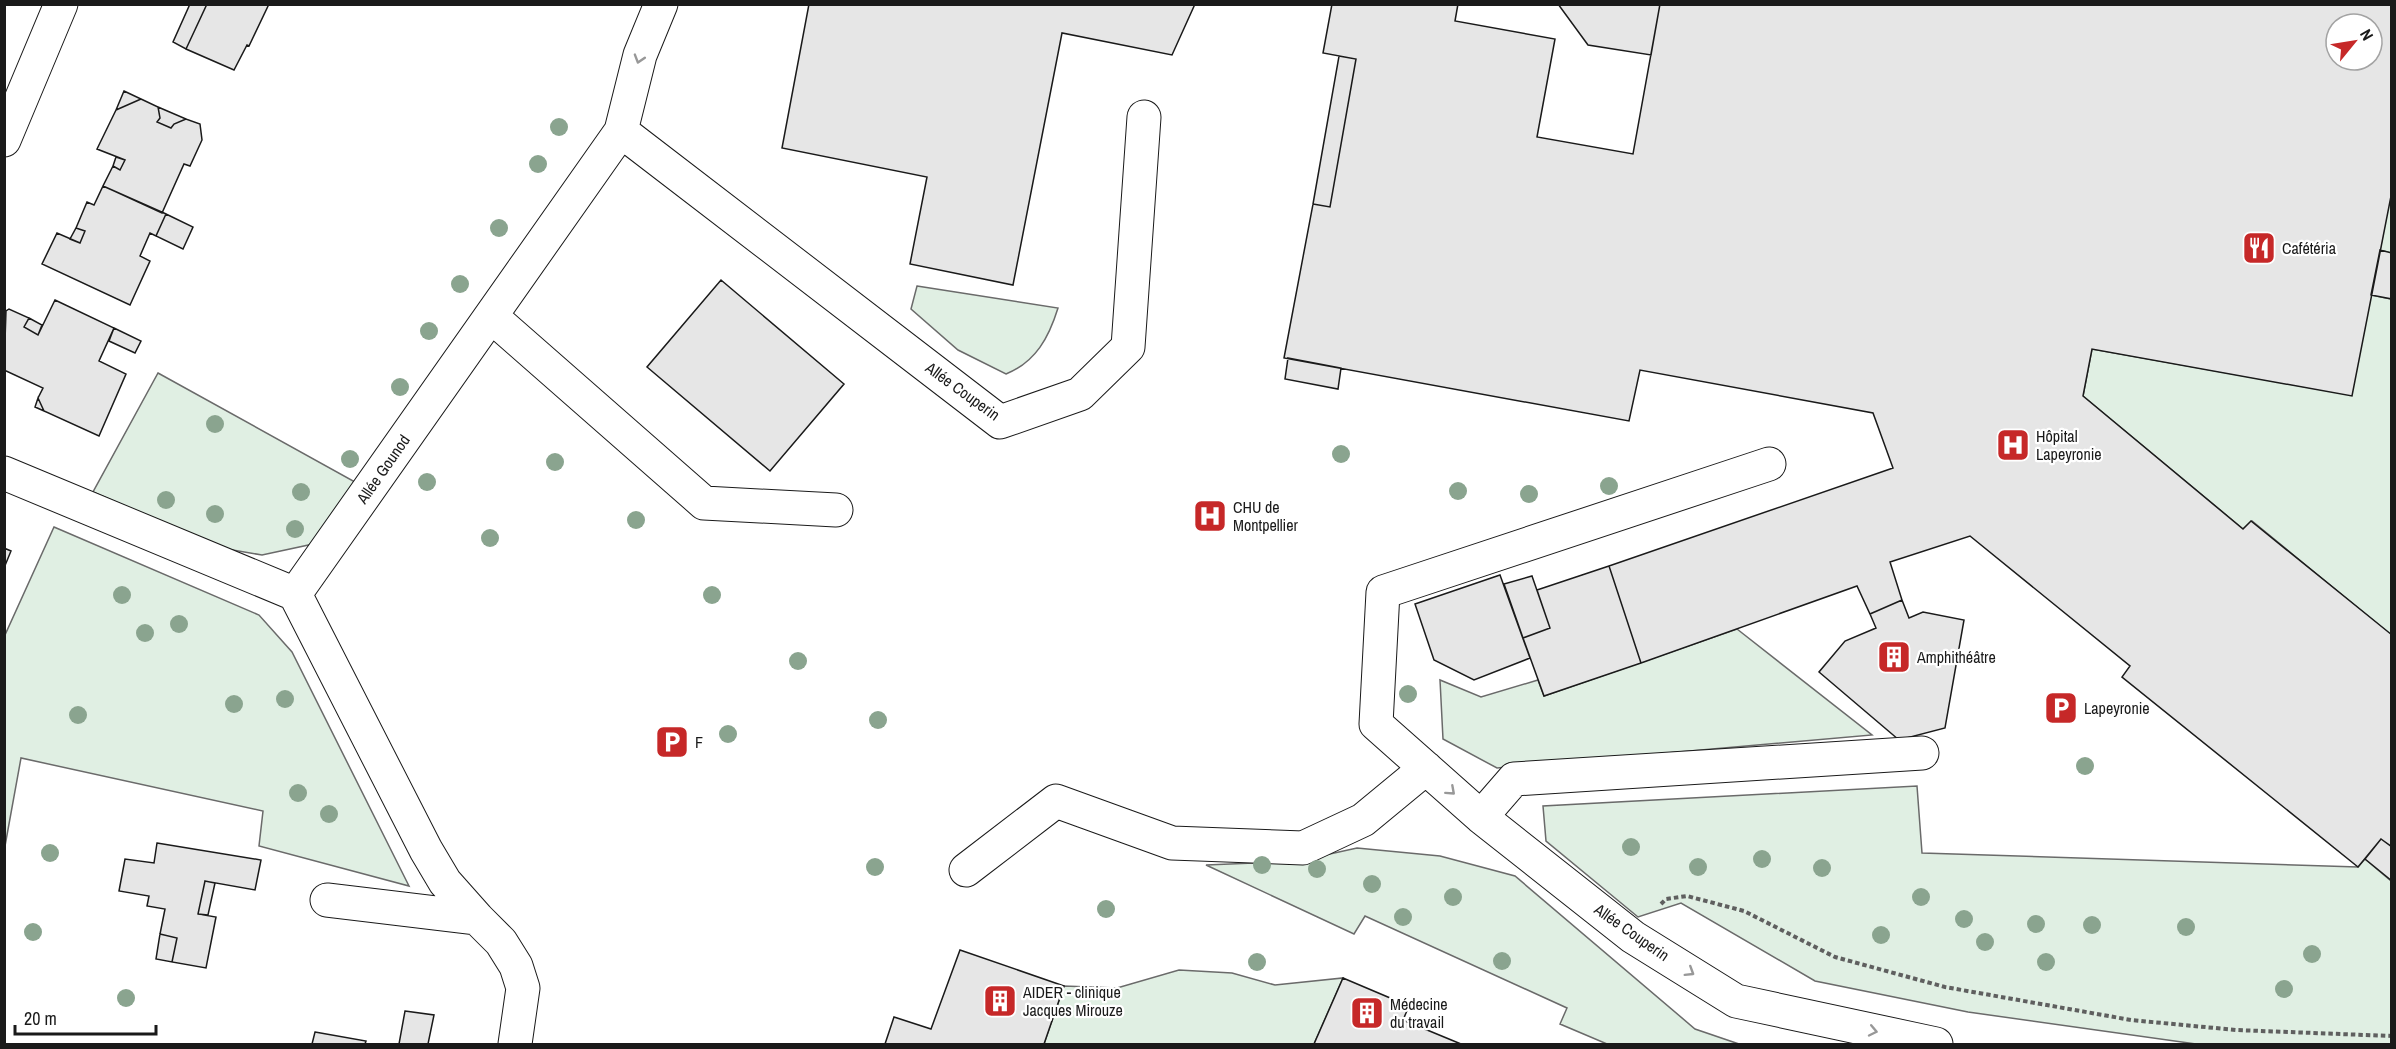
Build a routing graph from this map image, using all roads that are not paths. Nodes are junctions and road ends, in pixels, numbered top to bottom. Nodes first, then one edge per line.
1 (61, 4) edge
2 (661, 4) edge
3 (1144, 117) dead end
4 (621, 131) junction
5 (4, 140) edge
6 (491, 316) junction
7 (1769, 464) dead end
8 (4, 473) edge
9 (836, 510) dead end
10 (295, 594) junction
11 (1922, 753) dead end
12 (1426, 768) junction
13 (1480, 817) junction
14 (966, 870) dead end
15 (327, 900) dead end
16 (477, 918) junction
17 (515, 1044) edge
18 (1936, 1044) edge

1 - 5 street
2 -> 4 street
3 - 4 street, Allée Couperin
4 - 6 street, Allée Gounod
6 - 9 street
6 - 10 street, Allée Gounod
7 - 12 street, Allée Couperin
8 - 10 street
10 - 16 street
11 - 13 street
12 -> 13 street, Allée Couperin
12 - 14 street
13 -> 18 street, Allée Couperin
15 - 16 street
16 - 17 street

